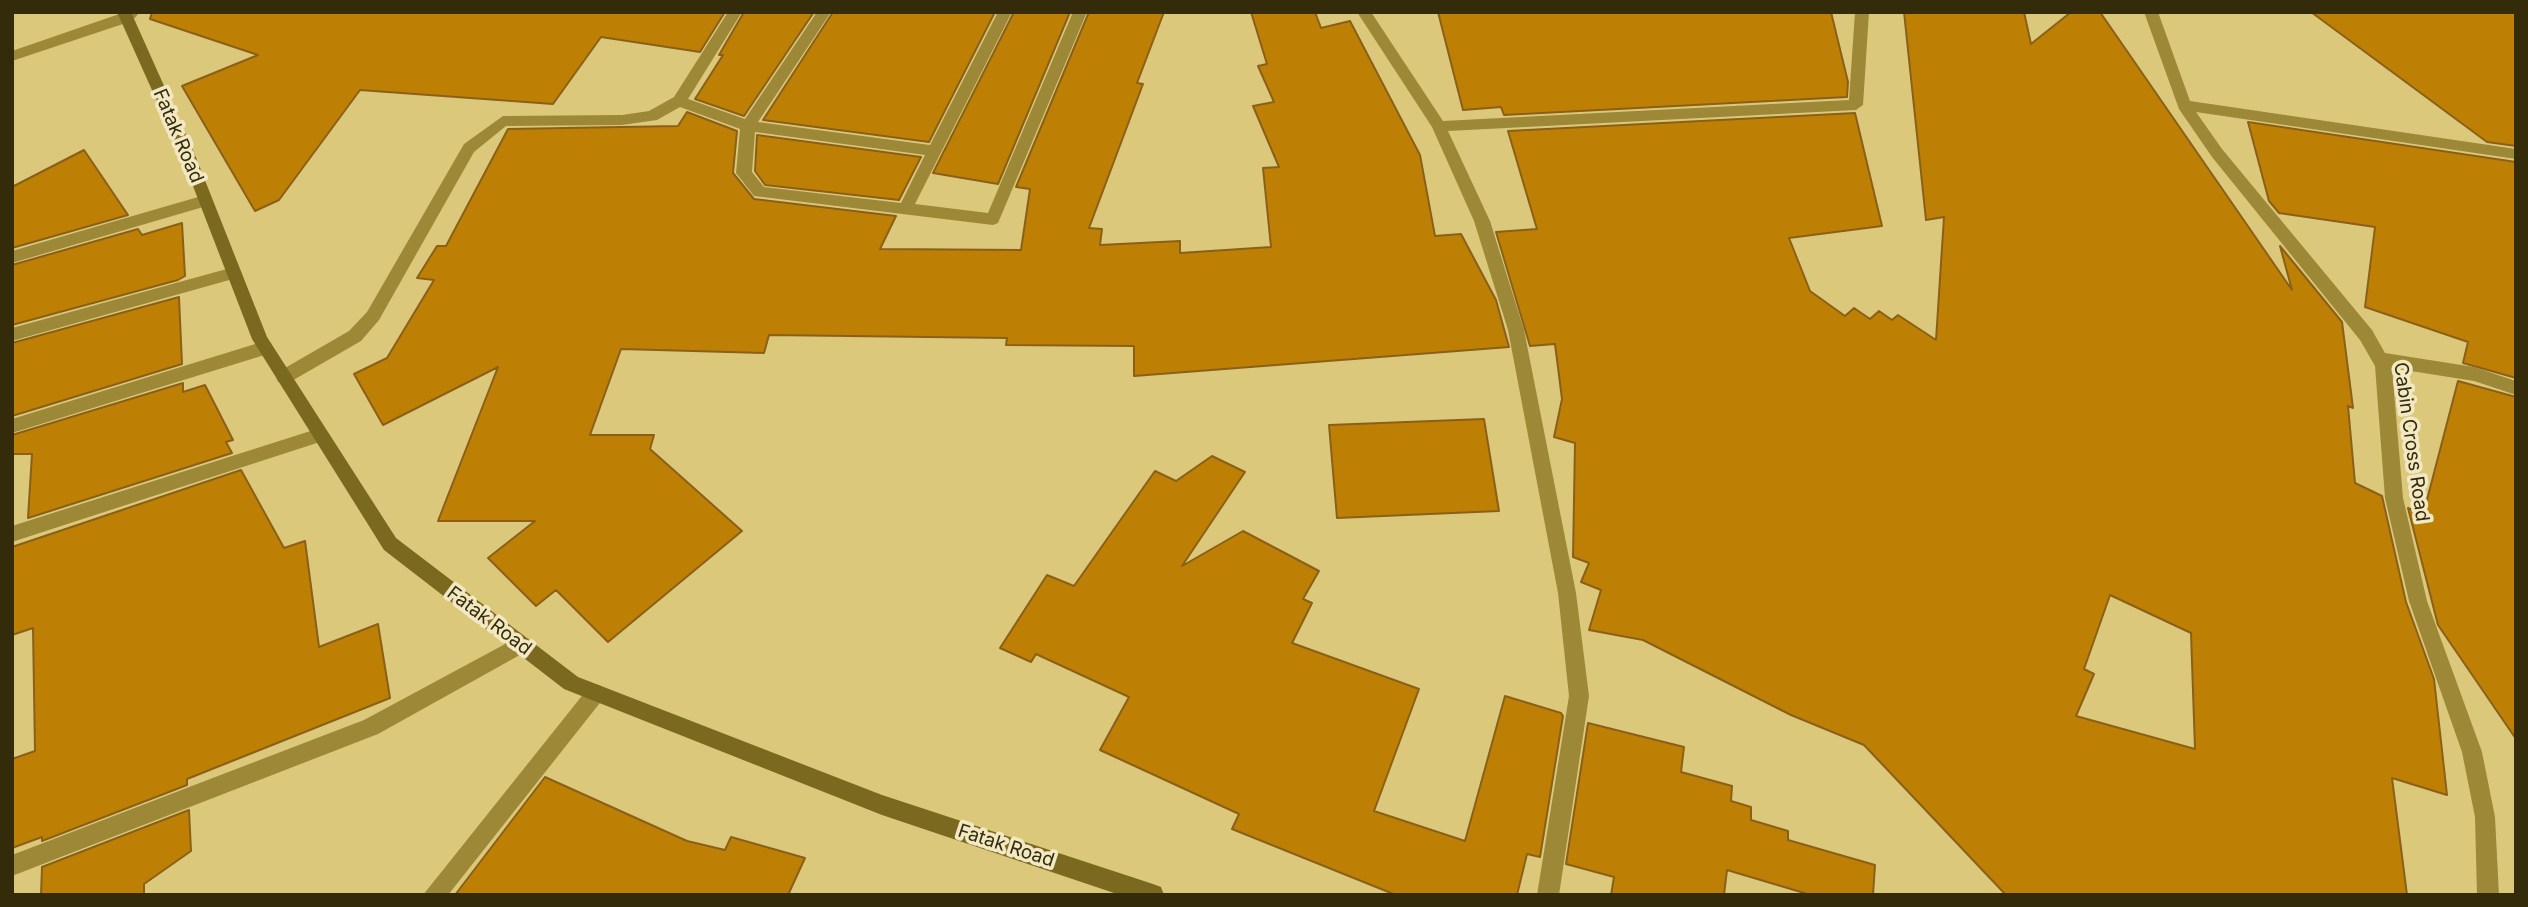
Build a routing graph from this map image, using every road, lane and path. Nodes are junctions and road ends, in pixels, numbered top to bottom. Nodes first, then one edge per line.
1 (735, 12) edge
2 (824, 12) edge
3 (1005, 12) edge
4 (1080, 12) edge
5 (1364, 12) edge
6 (1862, 12) edge
7 (2151, 12) edge
8 (128, 14) edge
9 (12, 56) edge
10 (679, 101) junction
11 (2184, 105) junction
12 (1439, 126) junction
13 (748, 127) junction
14 (934, 151) junction
15 (2516, 154) edge
16 (205, 201) junction
17 (905, 209) junction
18 (12, 257) edge
19 (234, 273) junction
20 (12, 335) edge
21 (265, 348) junction
22 (2378, 359) junction
23 (284, 377) junction
24 (2516, 388) edge
25 (12, 426) edge
26 (320, 435) junction
27 (12, 534) edge
28 (520, 645) junction
29 (596, 693) junction
30 (12, 866) edge
31 (434, 895) edge
32 (1153, 895) edge
33 (1548, 895) edge
34 (2488, 895) edge

1 - 10 street
2 - 13 street
3 - 14 street
4 - 17 street
5 - 12 street
6 - 12 street
7 - 11 street, Cabin Cross Road
8 - 9 street
8 - 16 main road, Fatak Road
10 - 13 street
10 - 23 street
11 - 15 street
11 - 22 street, Cabin Cross Road
12 - 33 street
13 - 14 street
13 - 17 street
14 - 17 street
16 - 18 street
16 - 19 main road, Fatak Road
19 - 20 street
19 - 21 main road, Fatak Road
21 - 23 main road, Fatak Road
21 - 25 street
22 - 24 street
22 - 34 street, Cabin Cross Road
23 - 26 main road, Fatak Road
26 - 27 street
26 - 28 main road, Fatak Road
28 - 29 main road, Fatak Road
28 - 30 street
29 - 31 street
29 - 32 main road, Fatak Road

